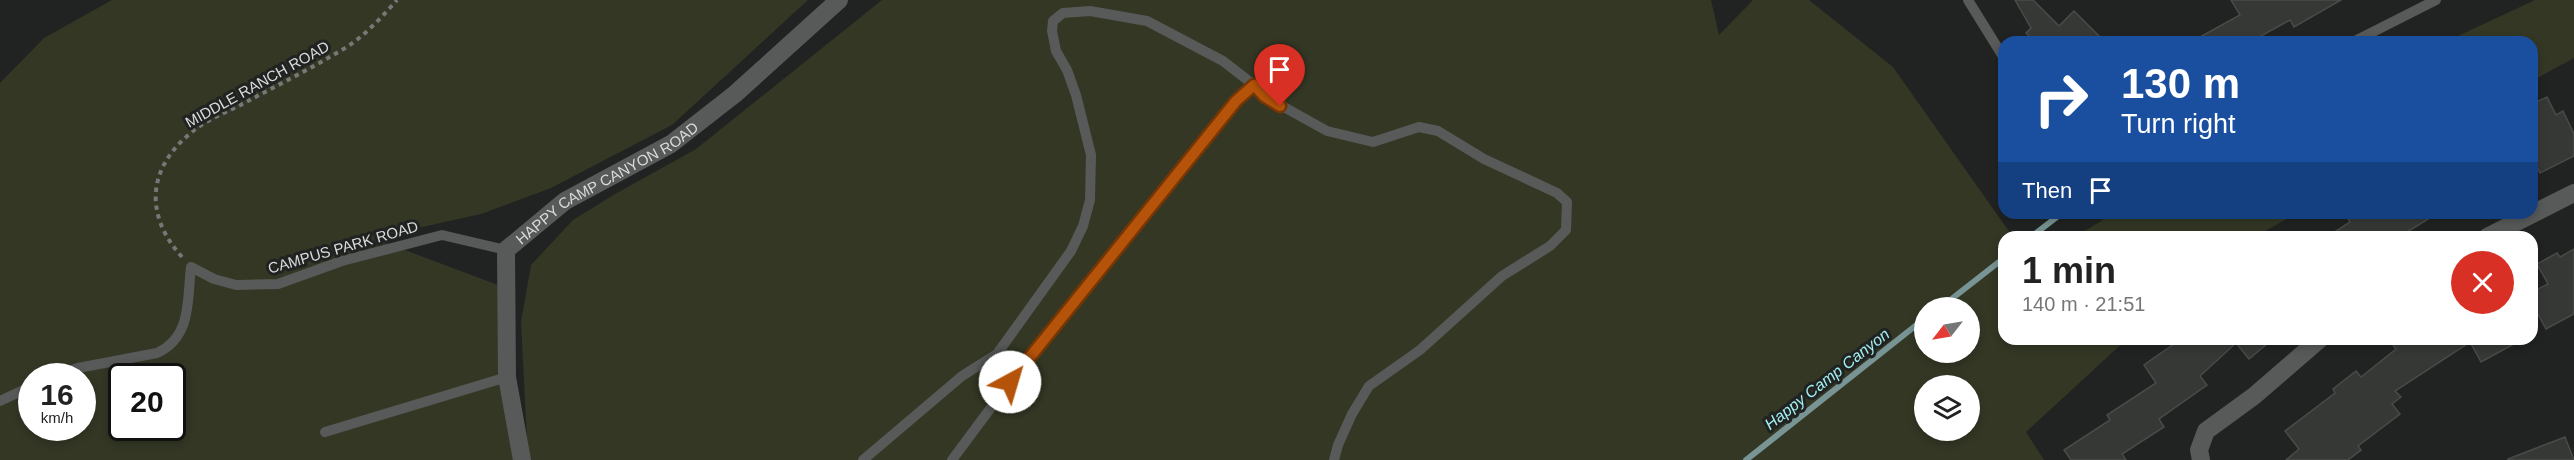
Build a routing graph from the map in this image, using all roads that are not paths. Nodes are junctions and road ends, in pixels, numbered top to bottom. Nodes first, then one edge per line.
1 (839, 0) edge
2 (1968, 0) edge
3 (2436, 0) edge
4 (2365, 36) edge
5 (1998, 48) edge
6 (1254, 85) junction
7 (2574, 193) edge
8 (2538, 211) edge
9 (2523, 219) edge
10 (2499, 231) edge
11 (506, 250) junction
12 (2313, 345) edge
13 (96, 365) edge
14 (507, 377) junction
15 (18, 393) edge
16 (0, 401) edge
17 (325, 432) dead end
18 (522, 460) edge
19 (863, 460) edge
20 (952, 460) edge
21 (1335, 460) edge
22 (2201, 460) edge

1 - 11 street, HAPPY CAMP CANYON ROAD
2 - 5 lane
3 - 4 lane
6 - 19 lane
6 - 20 lane
6 - 21 lane
7 - 8 street
9 - 10 street
11 - 13 lane, CAMPUS PARK ROAD
11 - 14 street, HAPPY CAMP CANYON ROAD
12 - 22 street
14 - 17 lane
14 - 18 street, HAPPY CAMP CANYON ROAD
15 - 16 lane

